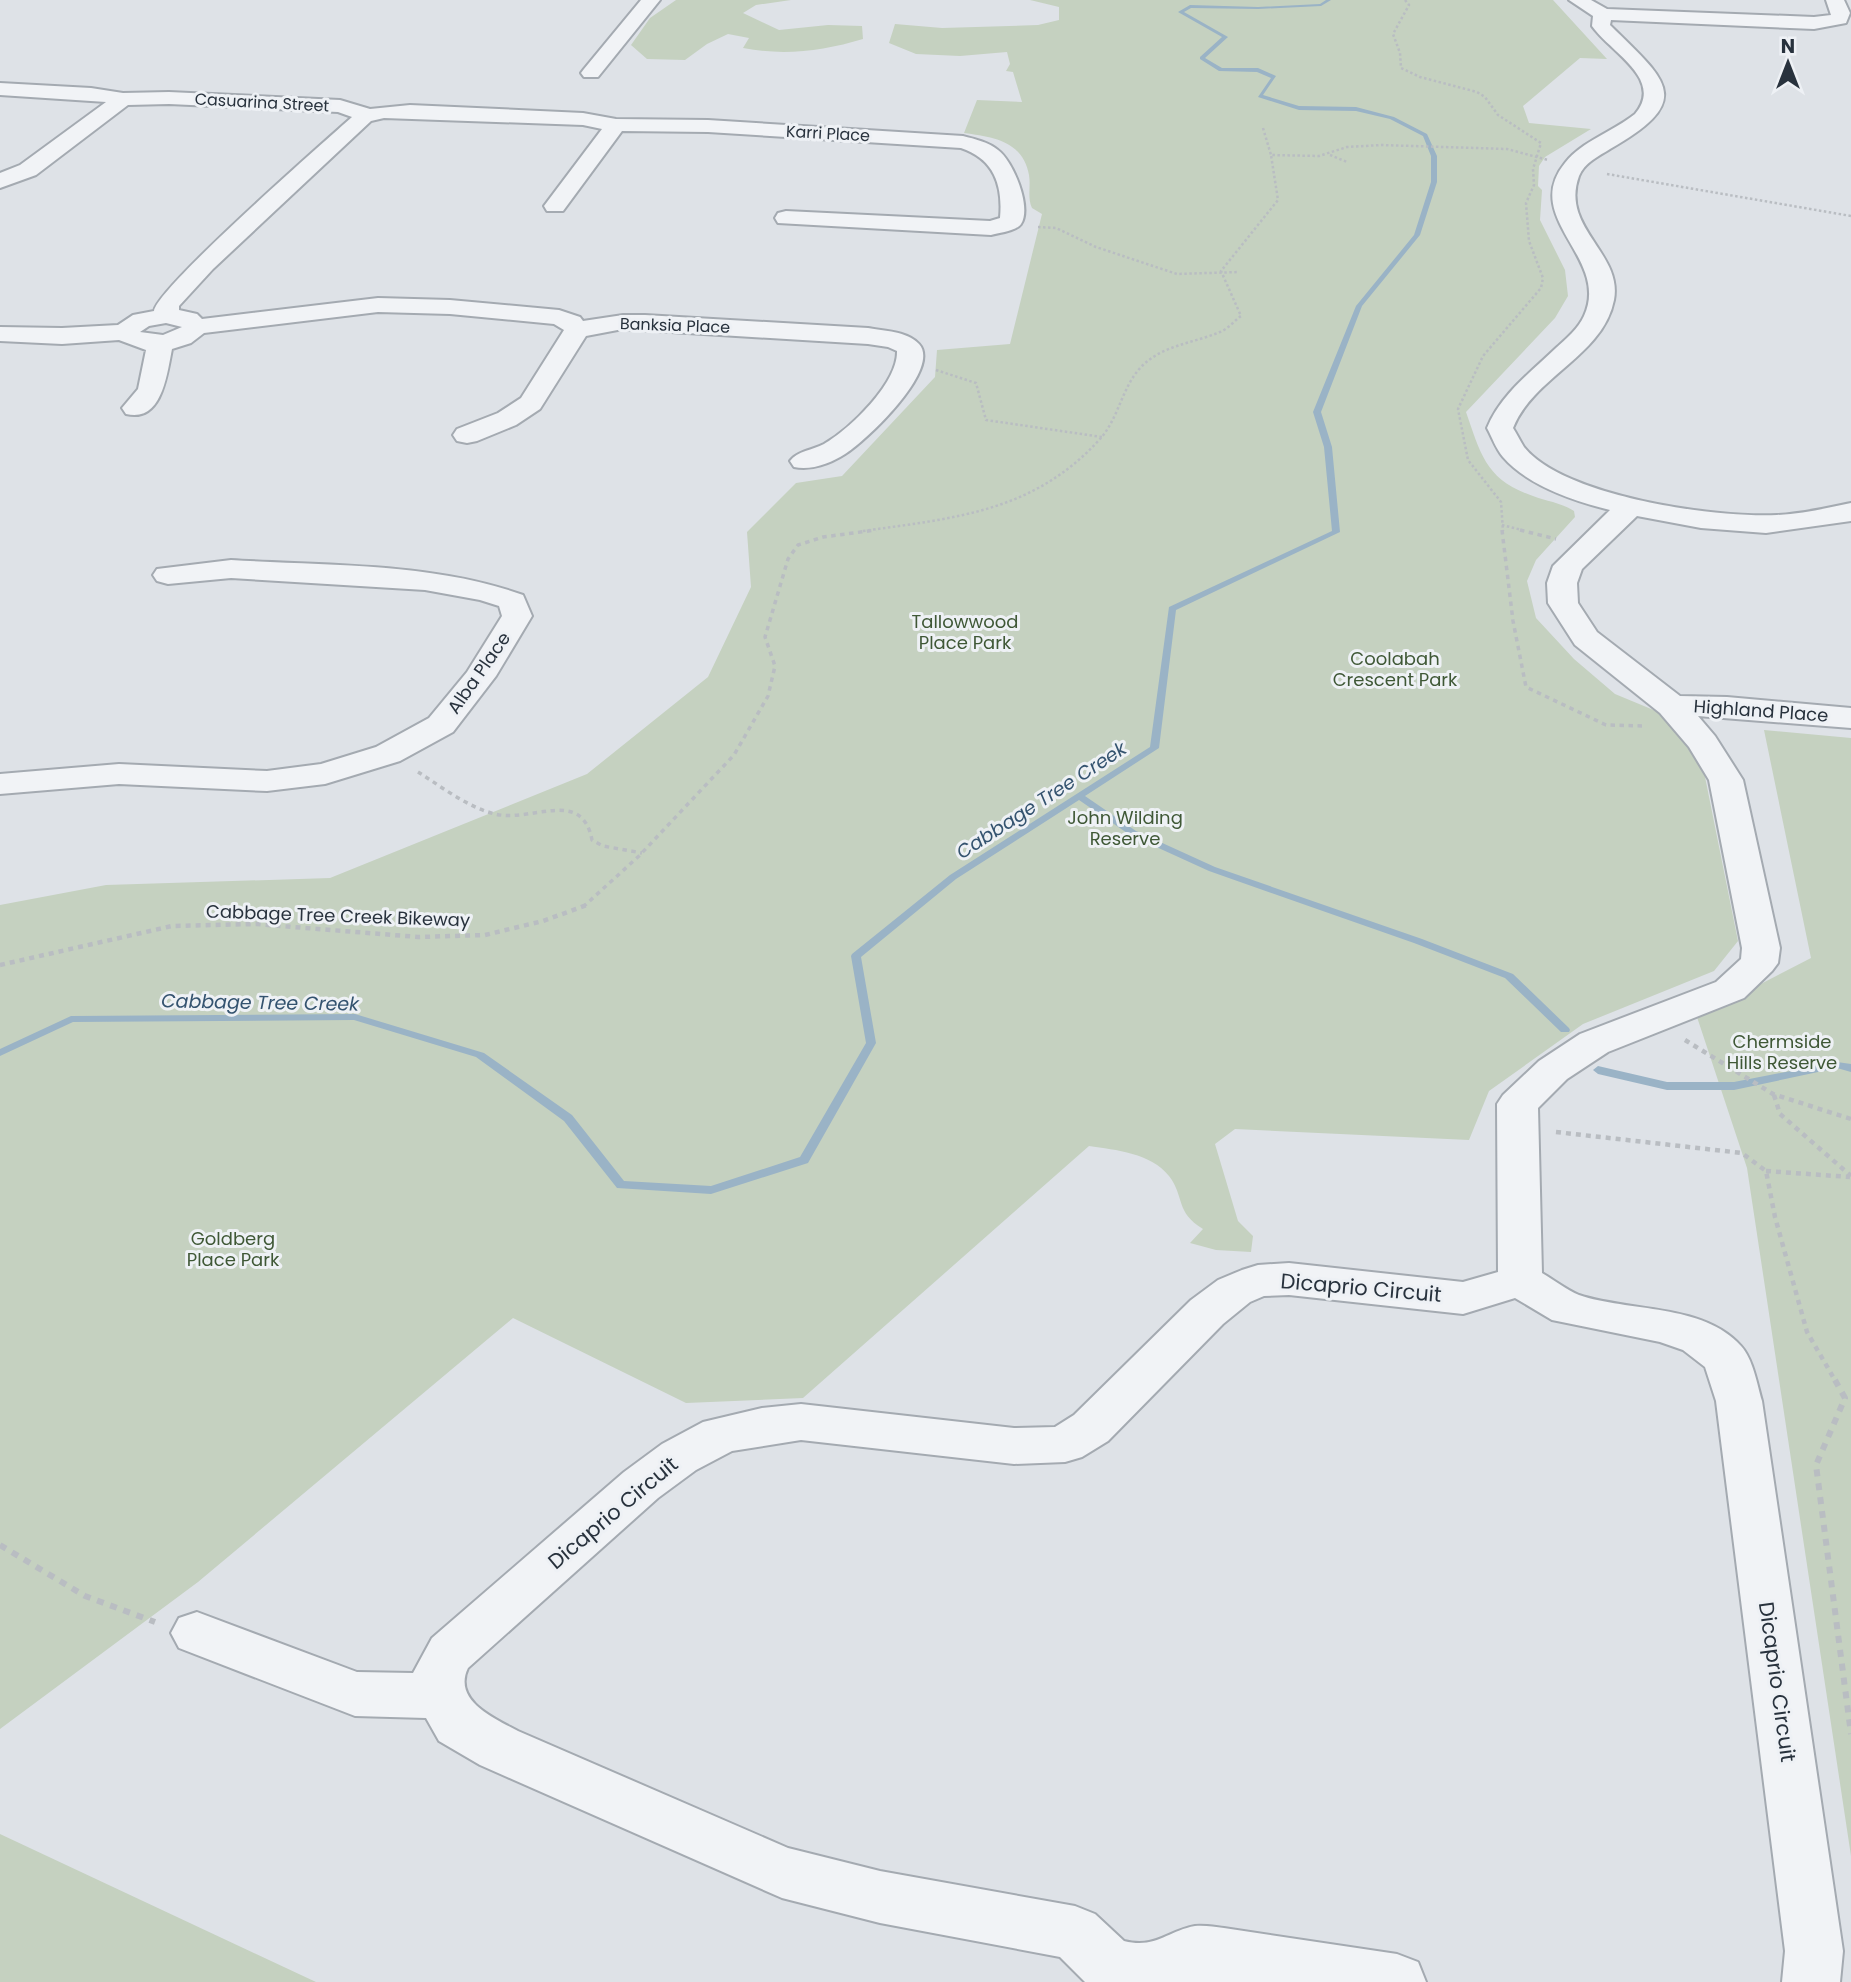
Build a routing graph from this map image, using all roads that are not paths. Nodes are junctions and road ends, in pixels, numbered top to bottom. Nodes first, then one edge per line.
1 (651, 0) edge
2 (1578, 0) edge
3 (1835, 0) edge
4 (1603, 14) junction
5 (1845, 20) edge
6 (591, 73) dead end
7 (0, 89) edge
8 (123, 99) junction
9 (364, 117) junction
10 (616, 125) junction
11 (0, 181) edge
12 (555, 206) dead end
13 (786, 218) dead end
14 (166, 316) junction
15 (196, 327) junction
16 (577, 330) junction
17 (127, 332) junction
18 (0, 334) edge
19 (160, 342) junction
20 (135, 408) dead end
21 (467, 435) dead end
22 (804, 461) dead end
23 (1630, 507) junction
24 (1851, 512) edge
25 (168, 575) dead end
26 (1681, 717) junction
27 (1851, 718) edge
28 (0, 784) edge
29 (1520, 1281) junction
30 (197, 1633) road end
31 (441, 1696) junction
32 (1129, 1976) edge
33 (1397, 1982) edge
34 (1811, 1982) edge

1 - 6 street
2 - 4 street
3 - 5 street
4 - 5 street
4 - 23 street
7 - 8 street, Casuarina Street
8 - 9 street, Casuarina Street
8 - 11 street
9 - 10 street, Karri Place
9 - 14 street, Casuarina Street
10 - 12 street
10 - 13 street, Karri Place
14 - 15 street
14 - 17 street
15 - 16 street
15 - 19 street
16 - 21 street
16 - 22 street, Banksia Place
17 - 18 street
17 - 19 street
19 - 20 street
23 - 24 street
23 - 26 street
25 - 28 street, Alba Place
26 - 27 street, Highland Place
26 - 29 street
29 - 31 street, Dicaprio Circuit
29 - 34 street, Dicaprio Circuit
30 - 31 street
31 - 32 street
32 - 33 street

